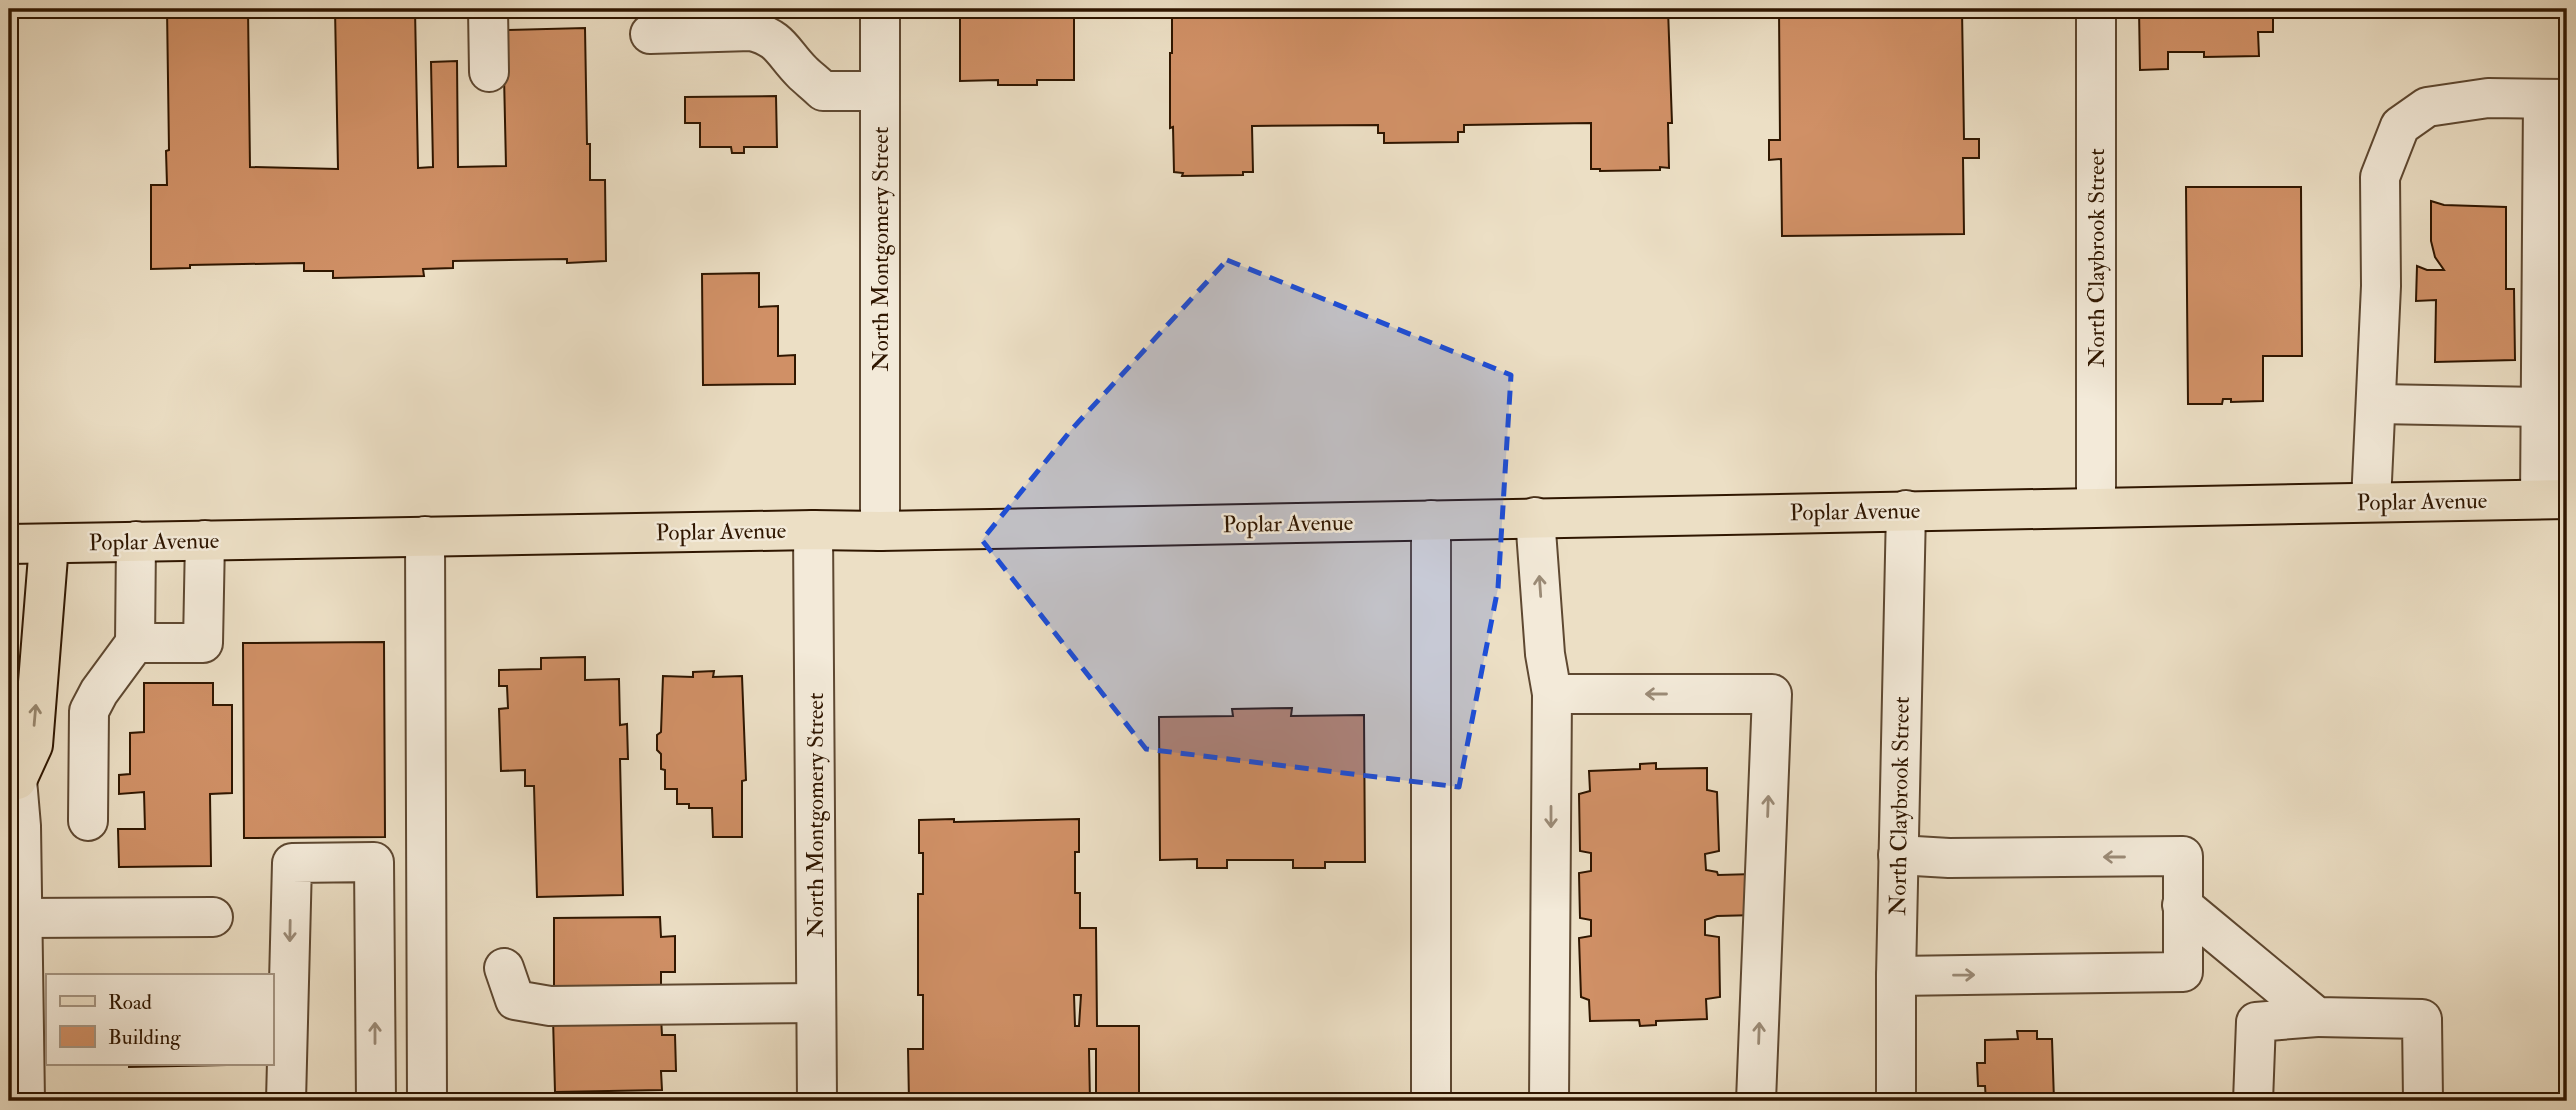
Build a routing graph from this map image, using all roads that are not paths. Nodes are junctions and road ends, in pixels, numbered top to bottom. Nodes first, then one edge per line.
1 (488, 9) edge
2 (880, 9) edge
3 (2096, 9) edge
4 (650, 34) dead end
5 (489, 72) dead end
6 (880, 91) junction
7 (2555, 100) edge
8 (2377, 404) junction
9 (2541, 407) junction
10 (2554, 499) edge
11 (2371, 502) junction
12 (2096, 507) junction
13 (1906, 510) junction
14 (1535, 517) junction
15 (1431, 520) junction
16 (813, 530) junction
17 (880, 531) junction
18 (425, 536) junction
19 (205, 540) junction
20 (136, 541) junction
21 (9, 544) edge
22 (49, 544) junction
23 (135, 643) junction
24 (1552, 694) junction
25 (13, 769) edge
26 (88, 821) dead end
27 (15, 827) edge
28 (1898, 855) junction
29 (2182, 905) junction
30 (213, 916) dead end
31 (23, 918) junction
32 (503, 968) dead end
33 (1896, 976) junction
34 (816, 1003) junction
35 (2317, 1017) junction
36 (25, 1101) edge
37 (286, 1101) edge
38 (376, 1101) edge
39 (427, 1101) edge
40 (817, 1101) edge
41 (1431, 1101) edge
42 (1549, 1101) edge
43 (1756, 1101) edge
44 (1896, 1101) edge
45 (2253, 1101) edge
46 (2423, 1101) edge

1 - 5 street
2 - 6 street, North Montgomery Street
3 - 12 street, North Claybrook Street
4 - 6 street
6 - 17 street, North Montgomery Street
7 - 8 street
7 - 9 street
8 - 9 street
8 - 11 street
9 - 10 street
10 - 11 main road, Poplar Avenue
11 - 12 main road, Poplar Avenue
12 - 13 main road, Poplar Avenue
13 - 14 main road, Poplar Avenue
13 - 28 street, North Claybrook Street
14 - 15 main road, Poplar Avenue
24 -> 14 street
15 - 17 main road, Poplar Avenue
15 - 41 street
16 - 17 main road, Poplar Avenue
16 - 18 main road, Poplar Avenue
16 - 34 street, North Montgomery Street
18 - 19 main road, Poplar Avenue
18 - 39 street
19 - 20 main road, Poplar Avenue
19 - 23 street
20 - 22 main road, Poplar Avenue
20 - 23 street
21 - 22 main road, Poplar Avenue
25 -> 22 main road
23 - 26 street
24 -> 42 street
43 -> 24 street
25 - 27 street
27 - 31 street
29 -> 28 street
28 - 33 street, North Claybrook Street
33 -> 29 street
29 - 35 street
30 - 31 street
31 - 36 street
32 - 34 street
33 - 44 street, North Claybrook Street
34 - 40 street, North Montgomery Street
35 - 45 street
35 - 46 street
38 -> 37 street

